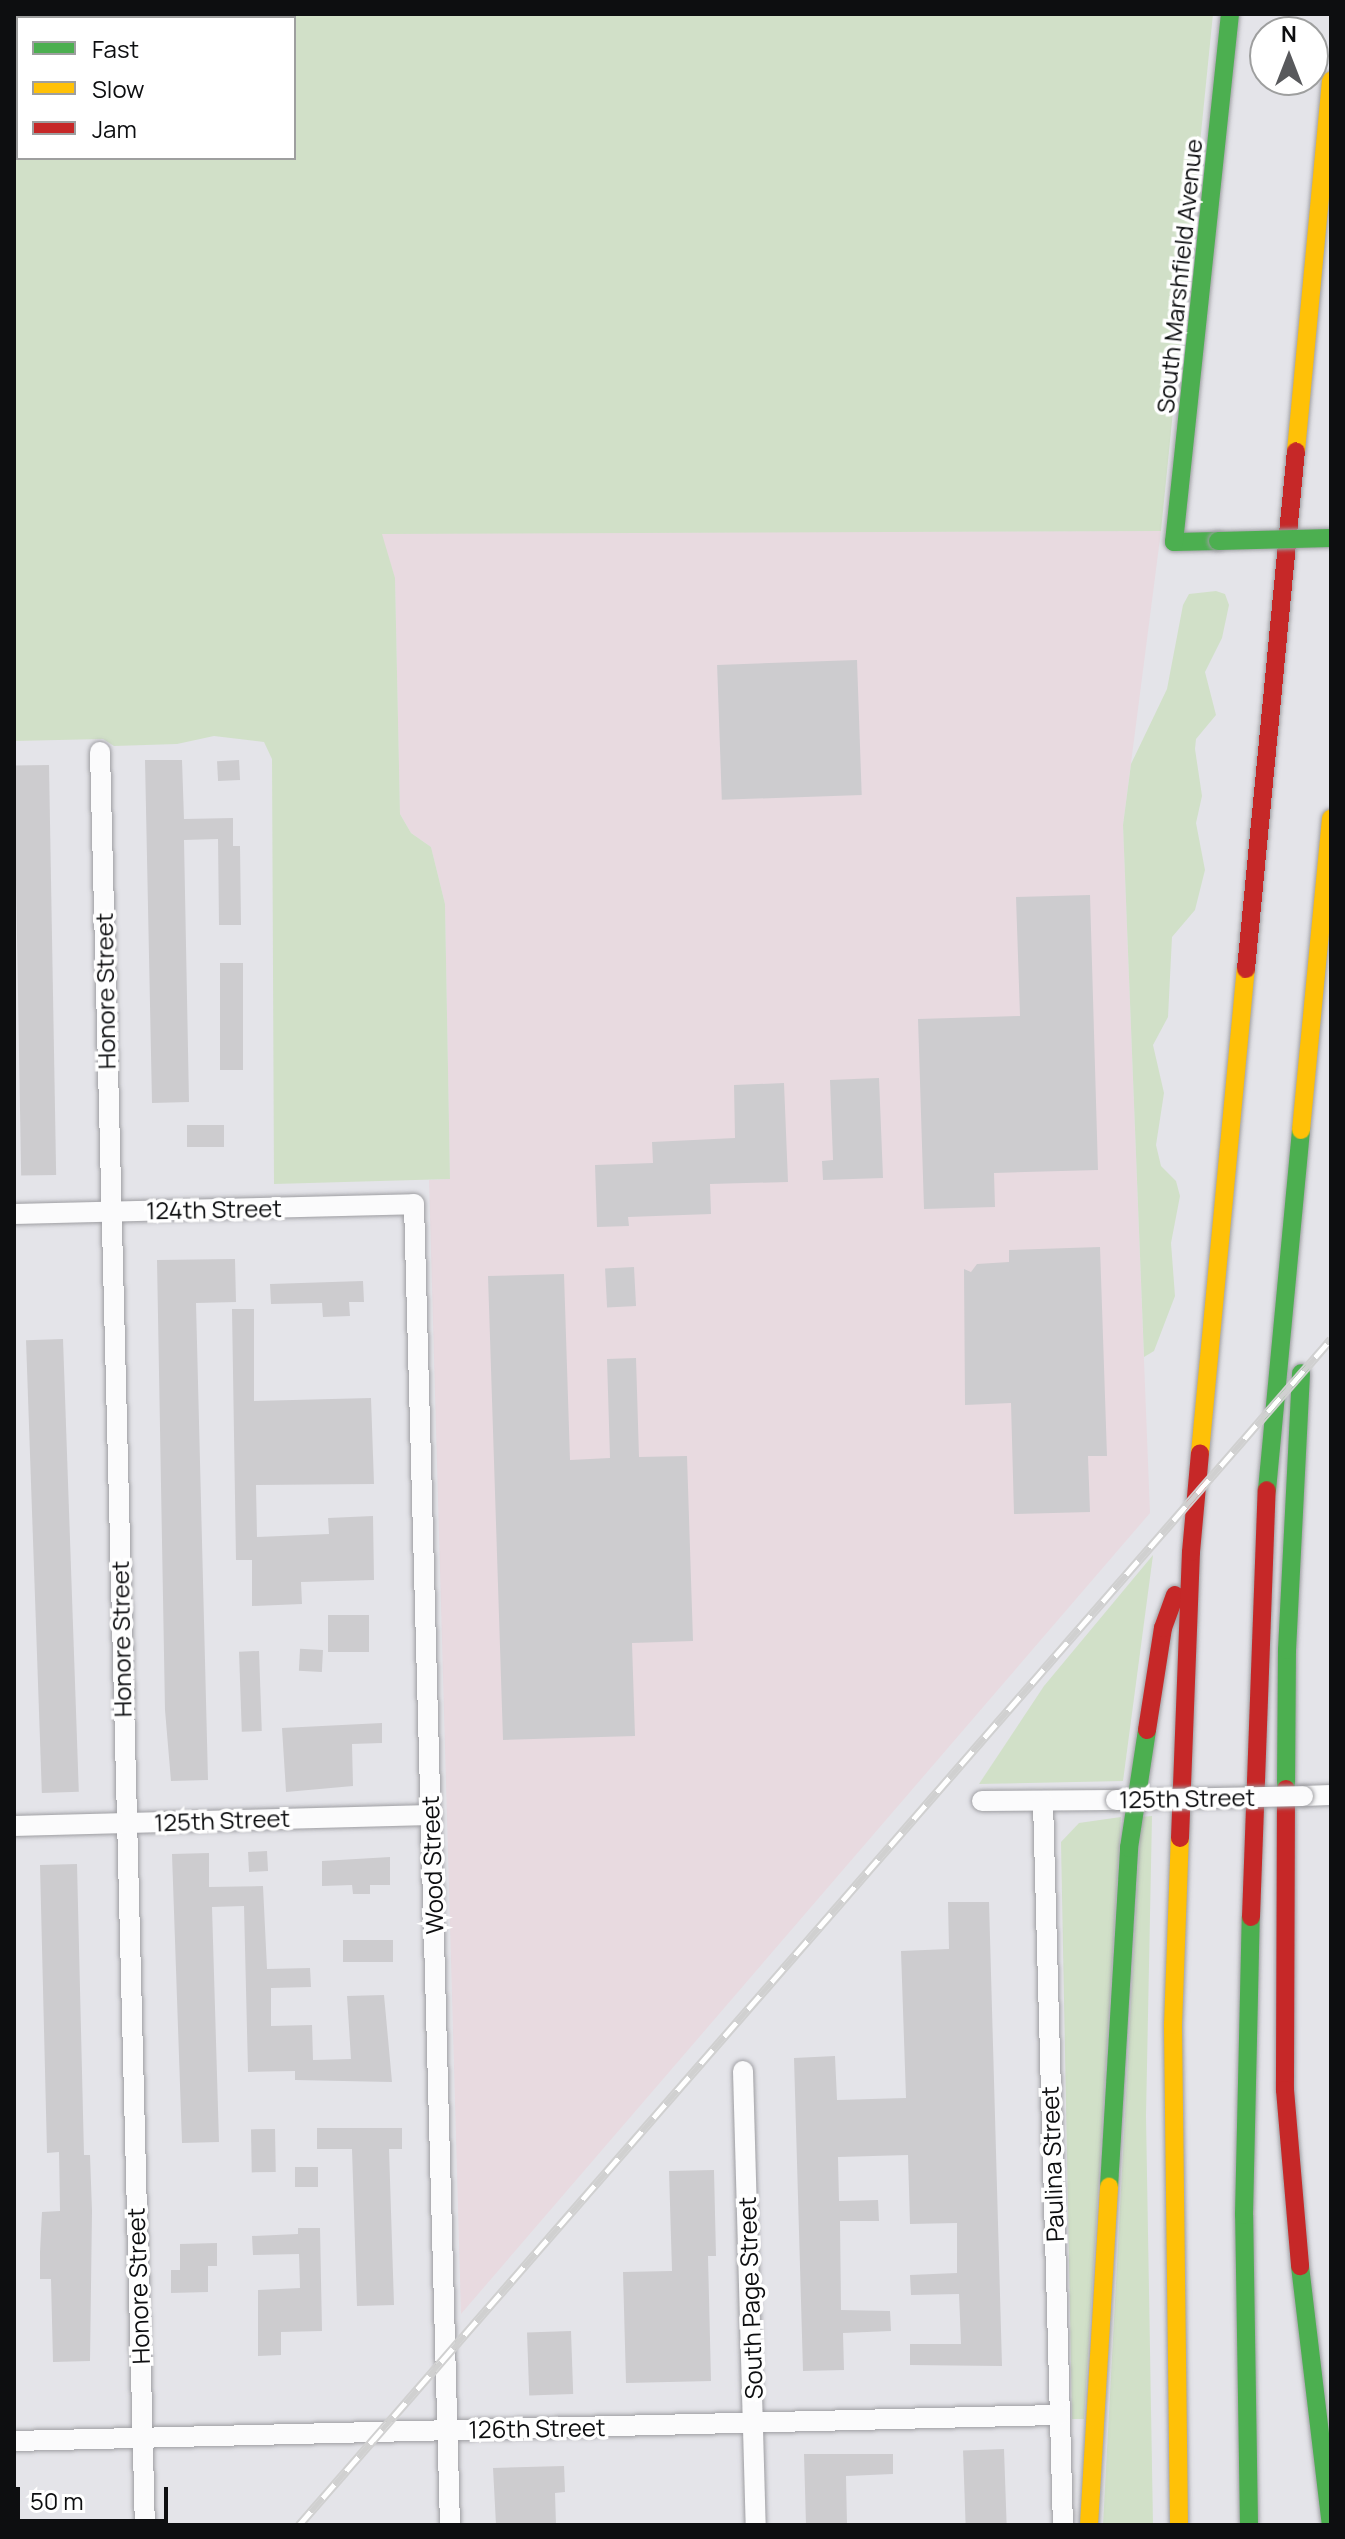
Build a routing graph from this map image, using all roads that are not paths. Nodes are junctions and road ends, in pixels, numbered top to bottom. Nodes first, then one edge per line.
1 (1230, 14) edge
2 (1331, 81) edge
3 (1331, 538) edge
4 (100, 752) dead end
5 (1331, 818) edge
6 (1304, 1091) junction
7 (414, 1204) joint
8 (110, 1212) junction
9 (14, 1214) edge
10 (1191, 1552) junction
11 (1331, 1795) edge
12 (982, 1801) dead end
13 (1043, 1802) junction
14 (430, 1815) junction
15 (126, 1823) junction
16 (14, 1826) edge
17 (743, 2071) dead end
18 (1059, 2415) junction
19 (753, 2423) junction
20 (447, 2430) junction
21 (142, 2438) junction
22 (14, 2441) edge
23 (145, 2525) edge
24 (450, 2525) edge
25 (756, 2525) edge
26 (1063, 2525) edge
27 (1089, 2525) edge
28 (1179, 2525) edge
29 (1249, 2525) edge
30 (1331, 2525) edge

1 - 3 main road, South Marshfield Avenue, bridge
2 - 10 main road
4 - 8 street, Honore Street
5 - 6 main road
6 - 29 main road
6 - 30 main road
7 - 8 street, 124th Street
7 - 14 street, Wood Street
8 - 9 street, 124th Street
8 - 15 street, Honore Street
10 - 27 main road
10 - 28 main road
11 - 13 street, 125th Street, bridge
12 - 13 street, 125th Street
13 - 18 street, Paulina Street
14 - 15 street, 125th Street
14 - 20 street, Wood Street
15 - 16 street, 125th Street
15 - 21 street, Honore Street
17 - 19 street, South Page Street
18 - 19 street, 126th Street
18 - 26 street, Paulina Street
19 - 20 street, 126th Street
19 - 25 street, South Page Street
20 - 21 street, 126th Street
20 - 24 street, Wood Street
21 - 22 street, 126th Street
21 - 23 street, Honore Street

